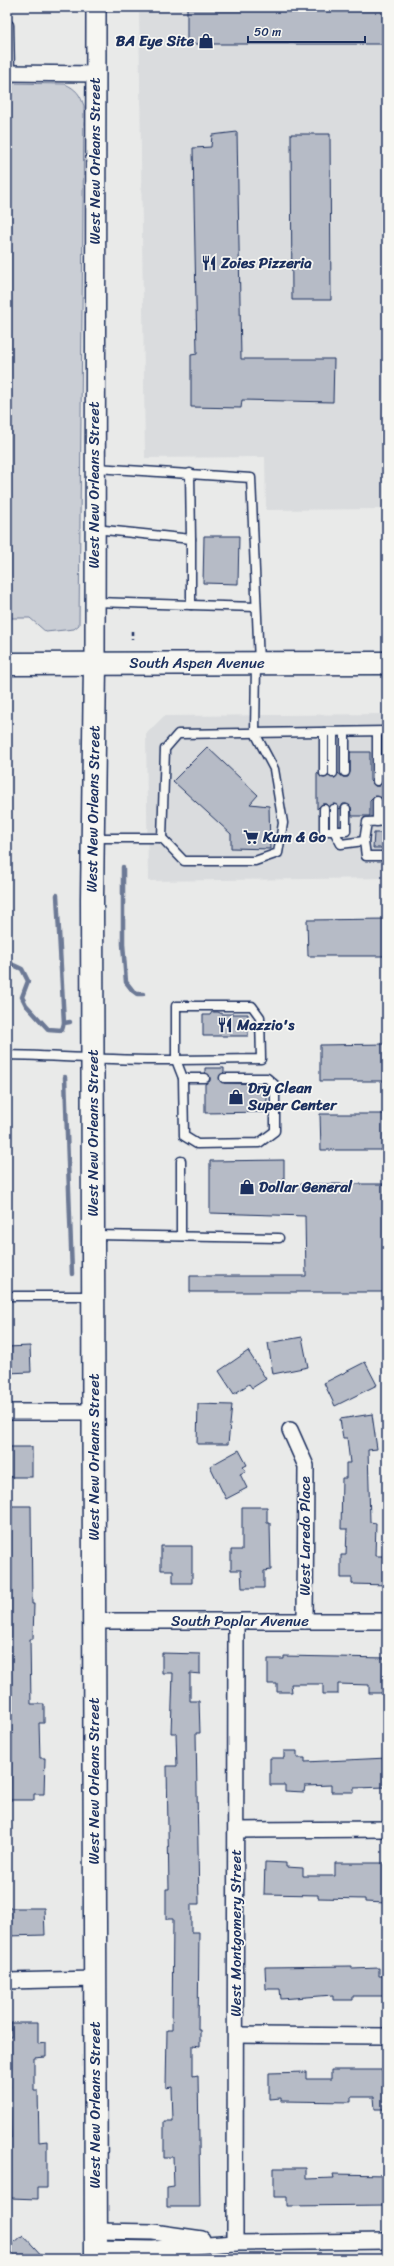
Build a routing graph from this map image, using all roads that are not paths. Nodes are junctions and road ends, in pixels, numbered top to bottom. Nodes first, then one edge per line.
1 (96, 7) edge
2 (7, 25) edge
3 (8, 73) edge
4 (96, 74) junction
5 (95, 468) junction
6 (190, 473) junction
7 (95, 529) junction
8 (191, 539) junction
9 (94, 602) junction
10 (191, 605) junction
11 (256, 607) junction
12 (257, 663) junction
13 (387, 663) edge
14 (7, 664) edge
15 (95, 664) junction
16 (324, 732) junction
17 (333, 732) junction
18 (345, 732) junction
19 (377, 732) junction
20 (255, 733) junction
21 (345, 772) dead end
22 (324, 773) dead end
23 (333, 773) dead end
24 (377, 781) dead end
25 (387, 781) edge
26 (386, 800) edge
27 (377, 801) dead end
28 (324, 809) dead end
29 (334, 809) dead end
30 (346, 809) dead end
31 (387, 821) edge
32 (376, 822) junction
33 (334, 831) junction
34 (93, 838) junction
35 (162, 838) junction
36 (364, 841) junction
37 (387, 856) edge
38 (7, 1055) edge
39 (93, 1058) junction
40 (176, 1060) junction
41 (182, 1078) junction
42 (205, 1078) dead end
43 (224, 1078) dead end
44 (181, 1161) dead end
45 (93, 1235) junction
46 (181, 1236) junction
47 (279, 1238) dead end
48 (7, 1296) edge
49 (94, 1296) junction
50 (7, 1412) edge
51 (94, 1412) junction
52 (290, 1430) dead end
53 (94, 1621) junction
54 (236, 1622) junction
55 (305, 1622) junction
56 (387, 1622) edge
57 (387, 1829) edge
58 (237, 1830) junction
59 (95, 1979) junction
60 (7, 1980) edge
61 (236, 2036) junction
62 (387, 2036) edge
63 (387, 2241) edge
64 (235, 2243) junction
65 (96, 2246) edge

1 - 4 street, West New Orleans Street
2 - 3 lane
3 - 4 street
4 - 5 street, West New Orleans Street
5 - 6 lane
5 - 7 street, West New Orleans Street
6 - 8 lane
6 - 11 lane
7 - 8 lane
7 - 9 street, West New Orleans Street
8 - 10 lane
9 - 10 lane
9 - 15 street, West New Orleans Street
10 - 11 lane
11 - 12 lane
12 - 13 main road, South Aspen Avenue
12 - 15 main road, South Aspen Avenue
12 - 20 lane
14 - 15 main road, South Aspen Avenue
15 - 34 main road, West New Orleans Street
16 - 17 lane
16 - 20 lane
16 - 22 lane
17 - 18 lane
17 - 23 lane
18 - 19 lane
18 - 21 lane
19 - 24 lane
19 - 25 lane
20 - 35 lane
20 - 35 lane
26 - 31 lane
27 - 32 lane
28 - 33 lane
29 - 33 lane
30 - 33 lane
31 - 32 lane
32 - 36 lane
33 - 36 lane
34 - 35 lane
34 - 39 main road, West New Orleans Street
36 - 37 lane
38 - 39 lane
39 - 40 lane
39 - 45 main road, West New Orleans Street
40 - 40 lane
40 - 41 lane
41 - 42 lane
41 - 43 lane
44 - 46 lane
45 - 46 lane
45 - 49 main road, West New Orleans Street
46 - 47 lane
48 - 49 lane
49 - 51 main road, West New Orleans Street
50 - 51 street
51 - 53 main road, West New Orleans Street
52 - 55 street, West Laredo Place
53 - 54 street, South Poplar Avenue
53 - 59 main road, West New Orleans Street
54 - 55 street, South Poplar Avenue
54 - 58 street, West Montgomery Street
55 - 56 street, South Poplar Avenue
57 - 58 street
58 - 61 street, West Montgomery Street
59 - 60 street
59 - 65 main road, West New Orleans Street
61 - 62 street
61 - 64 street, West Montgomery Street
63 - 64 street
64 - 65 street

